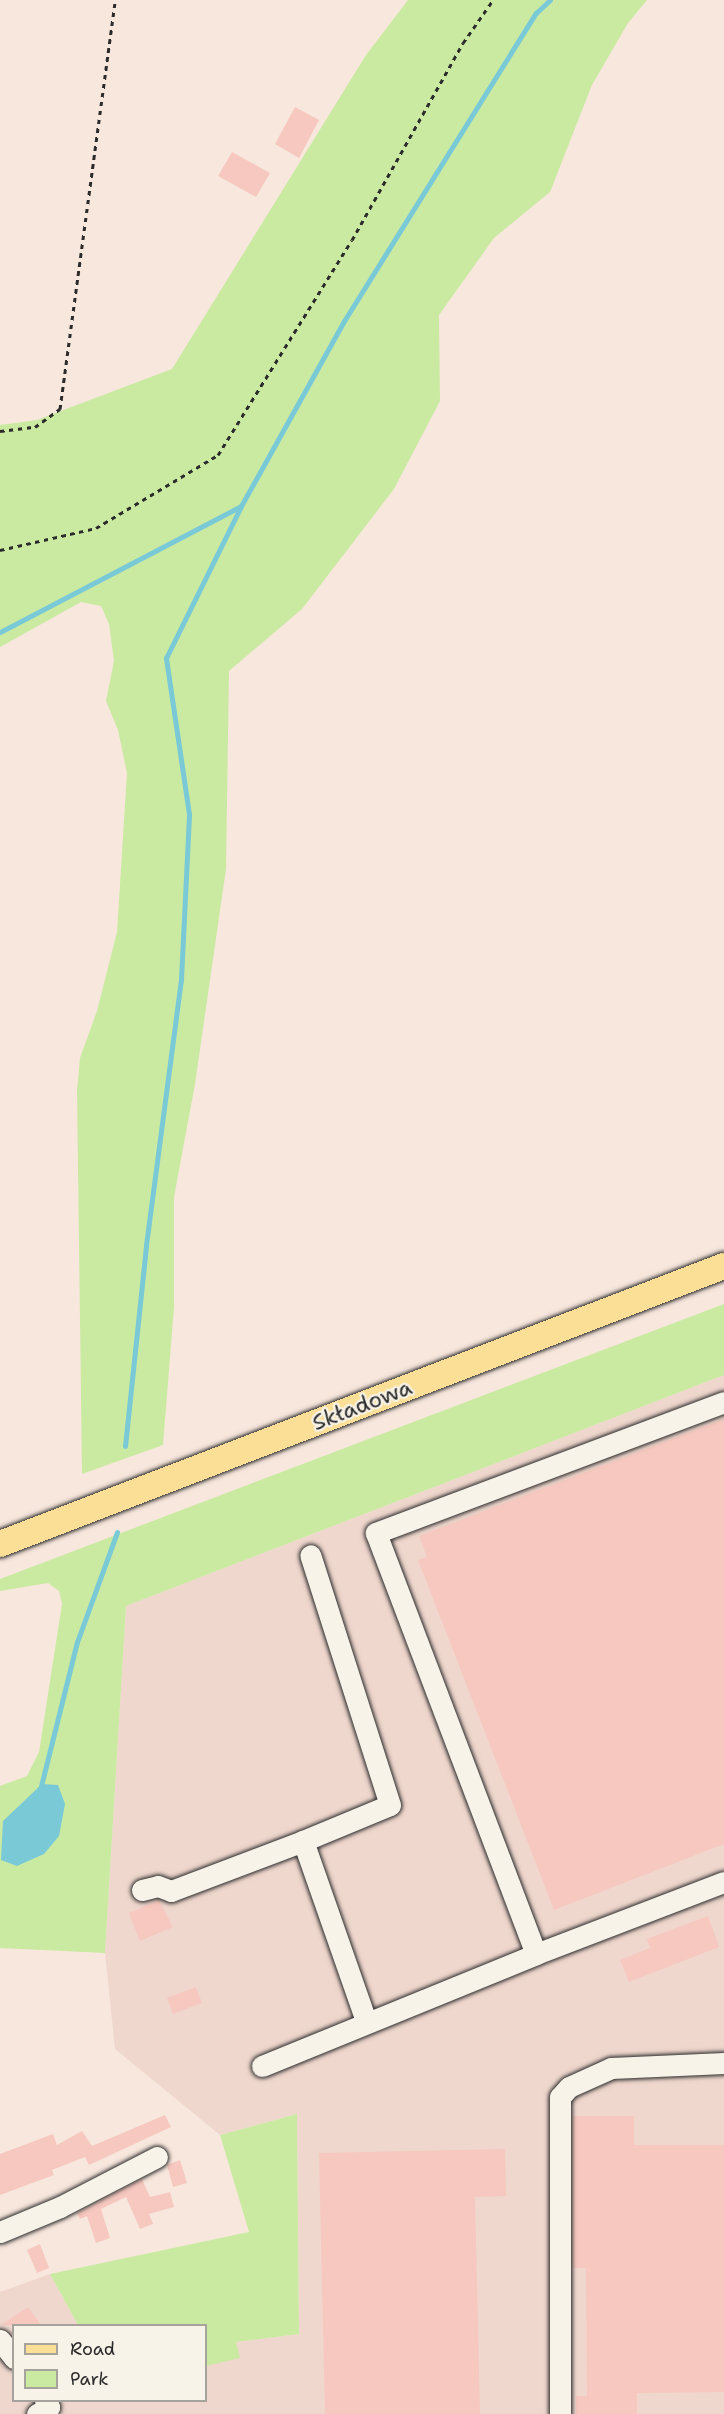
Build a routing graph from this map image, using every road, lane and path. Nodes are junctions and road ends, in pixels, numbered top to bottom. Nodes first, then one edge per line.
1 (115, 0) edge
2 (493, 0) edge
3 (0, 431) edge
4 (0, 550) edge
5 (724, 1266) edge
6 (724, 1401) edge
7 (0, 1544) edge
8 (310, 1555) dead end
9 (303, 1841) junction
10 (724, 1882) edge
11 (142, 1890) dead end
12 (536, 1954) junction
13 (366, 2021) junction
14 (724, 2063) edge
15 (262, 2067) dead end
16 (157, 2157) dead end
17 (0, 2232) edge
18 (0, 2340) edge
19 (12, 2355) edge
20 (46, 2402) edge
21 (38, 2414) edge
22 (560, 2414) edge

1 - 3 path
2 - 4 path
5 - 7 main road, Składowa
6 - 12 street
8 - 9 street
9 - 11 street
9 - 13 street
10 - 12 street
12 - 13 street
13 - 15 street
14 - 22 street
16 - 17 street
18 - 19 street
20 - 21 street

